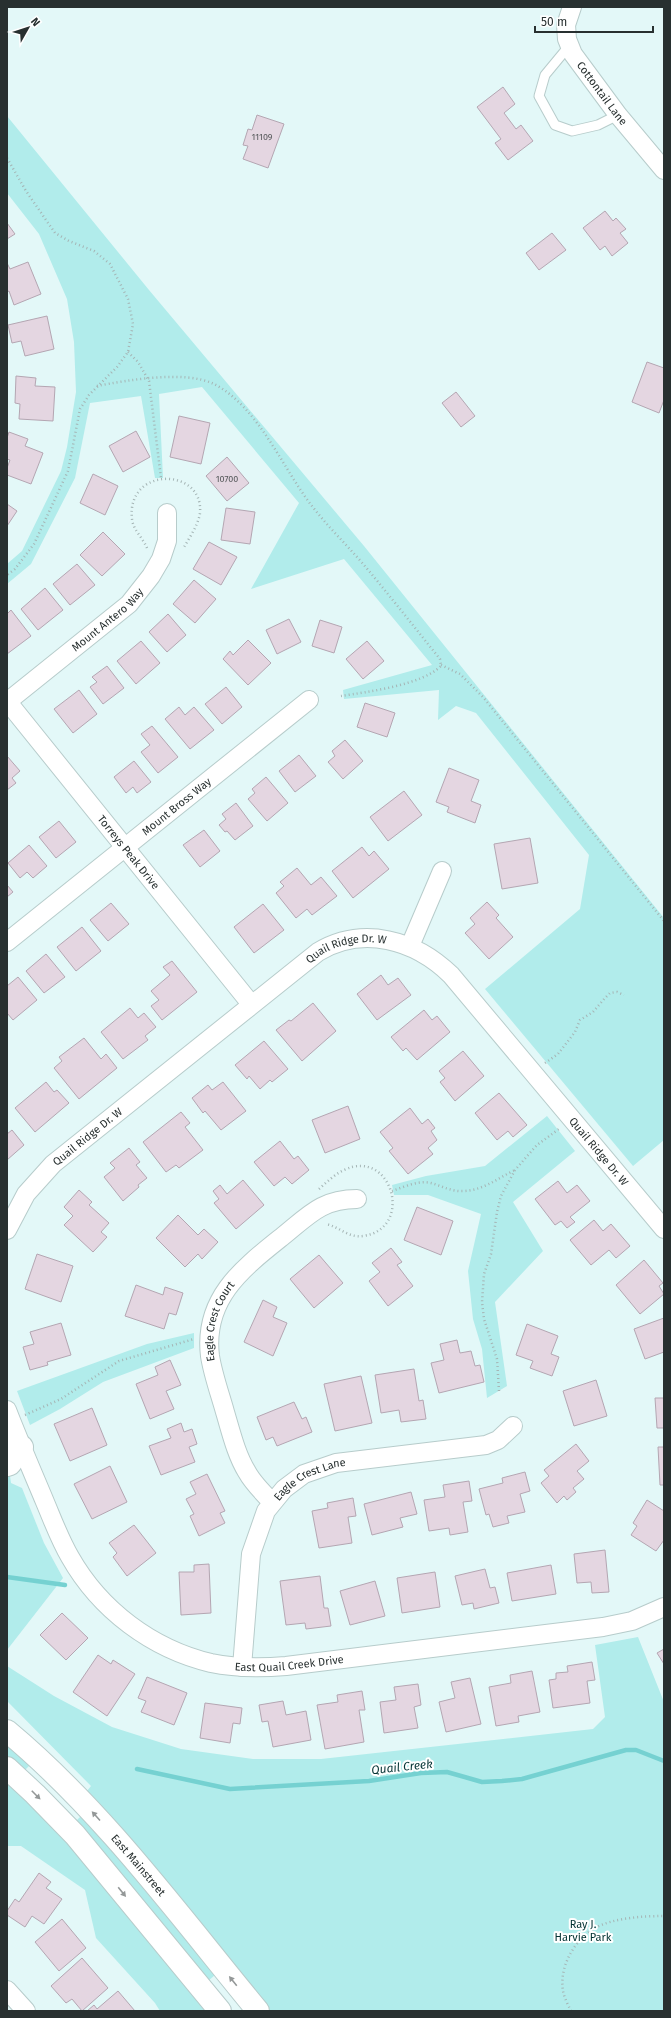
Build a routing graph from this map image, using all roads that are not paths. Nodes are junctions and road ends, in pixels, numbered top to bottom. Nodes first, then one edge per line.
1 (572, 7) edge
2 (569, 46) junction
3 (618, 115) junction
4 (664, 170) edge
5 (167, 512) dead end
6 (309, 700) dead end
7 (7, 701) edge
8 (125, 847) junction
9 (442, 871) dead end
10 (7, 942) edge
11 (410, 946) junction
12 (251, 1004) junction
13 (357, 1199) dead end
14 (664, 1229) edge
15 (7, 1230) edge
16 (7, 1410) edge
17 (513, 1426) dead end
18 (14, 1444) edge
19 (7, 1465) edge
20 (272, 1502) junction
21 (664, 1606) edge
22 (242, 1667) junction
23 (7, 1731) edge
24 (7, 1768) edge
25 (7, 1990) edge
26 (26, 2011) edge
27 (220, 2011) edge
28 (258, 2011) edge

1 - 2 street, Cottontail Lane
2 - 3 street, Cottontail Lane
2 - 3 lane
3 - 4 street, Cottontail Lane
5 - 7 street, Mount Antero Way
6 - 8 street, Mount Bross Way
7 - 8 street, Torreys Peak Drive
8 - 10 street, Mount Bross Way
8 - 12 street, Torreys Peak Drive
9 - 11 street
11 - 12 street, Quail Ridge Dr. W
11 - 14 street, Quail Ridge Dr. W
12 - 15 street, Quail Ridge Dr. W
13 - 20 street, Eagle Crest Court
16 - 18 street
17 - 20 street, Eagle Crest Lane
18 - 19 main road
18 - 22 street, East Quail Creek Drive
20 - 22 street, Eagle Crest Lane
21 - 22 street, East Quail Creek Drive
28 -> 23 main road, East Mainstreet
24 -> 27 main road
25 - 26 street

